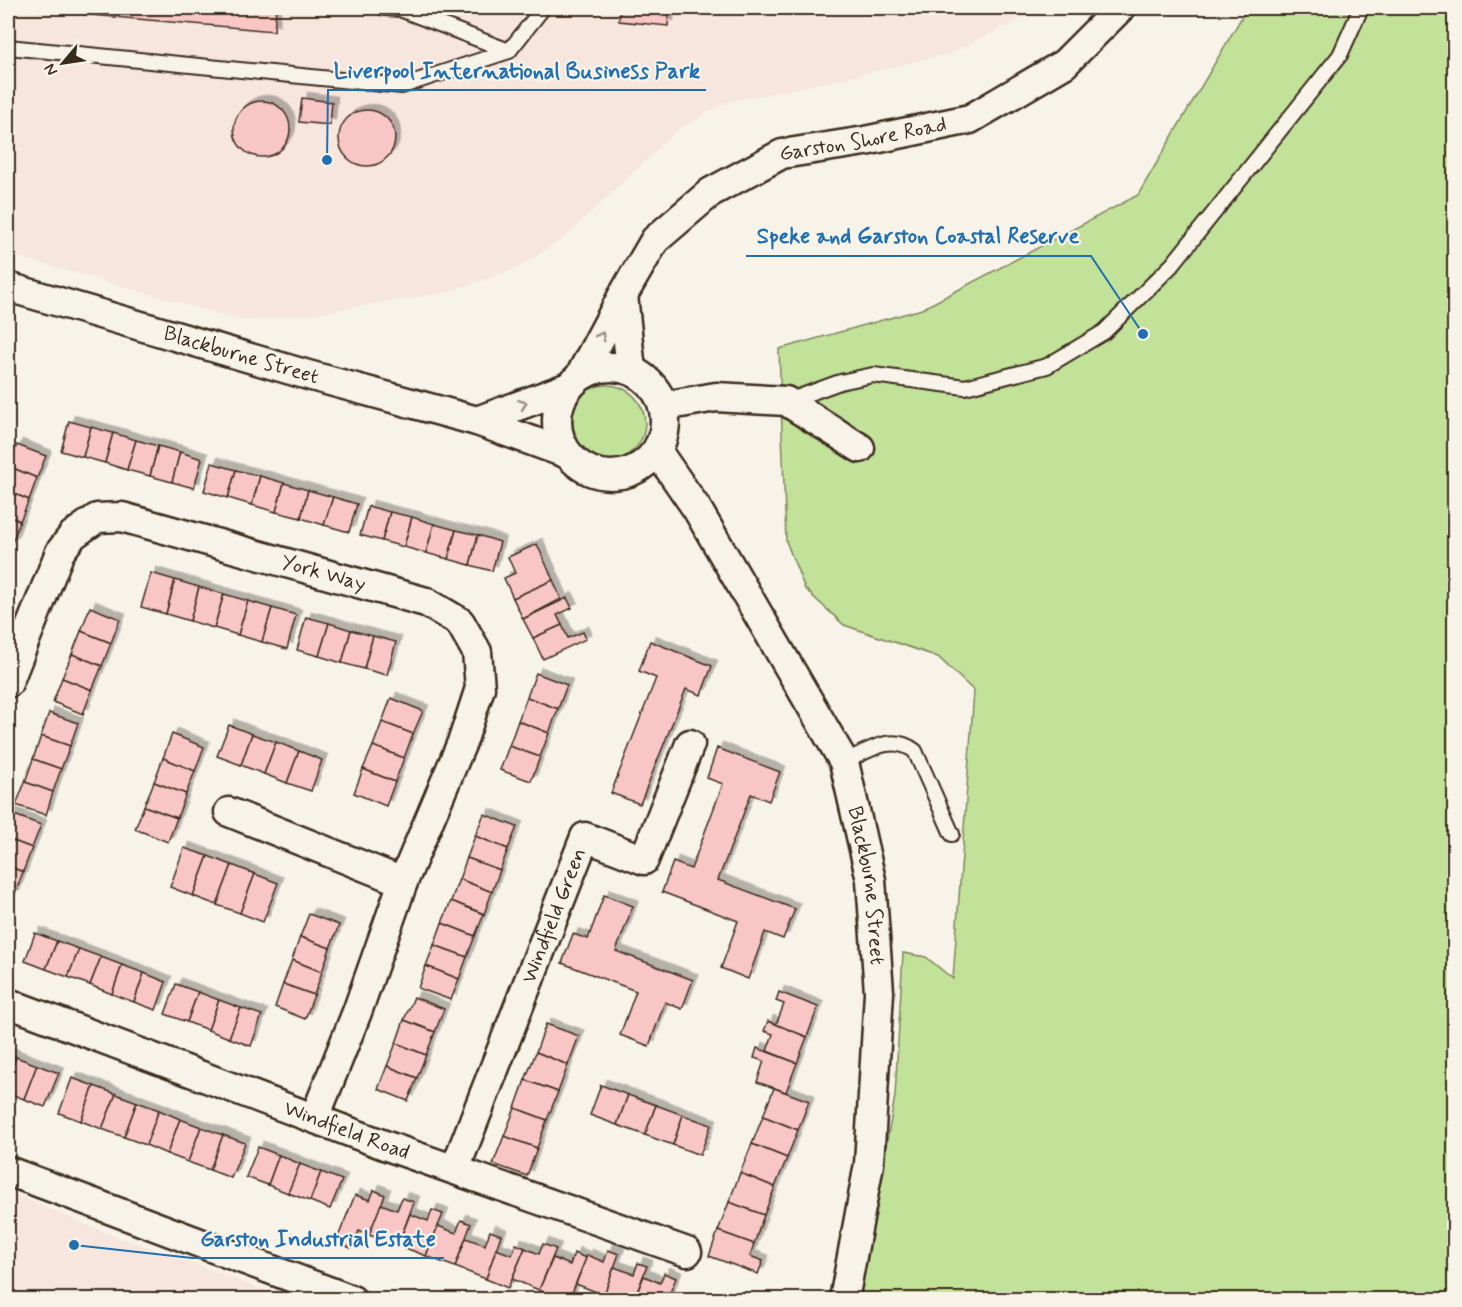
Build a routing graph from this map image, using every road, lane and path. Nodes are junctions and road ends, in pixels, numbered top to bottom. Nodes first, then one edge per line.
1 (384, 8) edge
2 (543, 8) edge
3 (1120, 8) edge
4 (1361, 8) edge
5 (8, 47) edge
6 (509, 51) junction
7 (8, 287) edge
8 (623, 295) junction
9 (631, 370) junction
10 (574, 381) junction
11 (786, 401) junction
12 (664, 406) junction
13 (477, 421) junction
14 (860, 448) dead end
15 (657, 451) junction
16 (568, 454) junction
17 (631, 471) junction
18 (697, 509) junction
19 (8, 683) edge
20 (690, 744) dead end
21 (844, 762) junction
22 (229, 812) dead end
23 (952, 834) dead end
24 (403, 882) junction
25 (8, 1003) edge
26 (315, 1117) junction
27 (455, 1168) junction
28 (8, 1171) edge
29 (687, 1252) dead end
30 (352, 1299) edge
31 (844, 1299) edge

1 - 6 lane
2 - 6 lane
3 - 8 street, Garston Shore Road
4 - 11 lane
5 - 6 lane
7 - 13 street, Blackburne Street
8 - 9 street
10 -> 8 street, Garston Shore Road
9 - 10 street
9 - 12 street
13 -> 10 street
10 - 16 street
11 - 12 street
11 - 14 street
12 - 15 street
13 - 16 street, Blackburne Street
15 - 17 street
15 - 18 street, Blackburne Street
16 - 17 street
17 - 18 street, Blackburne Street
18 - 21 street, Blackburne Street
19 - 24 street, York Way
20 - 27 street, Windfield Green
21 - 23 lane
21 - 31 street, Blackburne Street
22 - 24 street
24 - 26 street, York Way
25 - 26 street, Windfield Road
26 - 27 street, Windfield Road
27 - 29 street, Windfield Road
28 - 30 street

